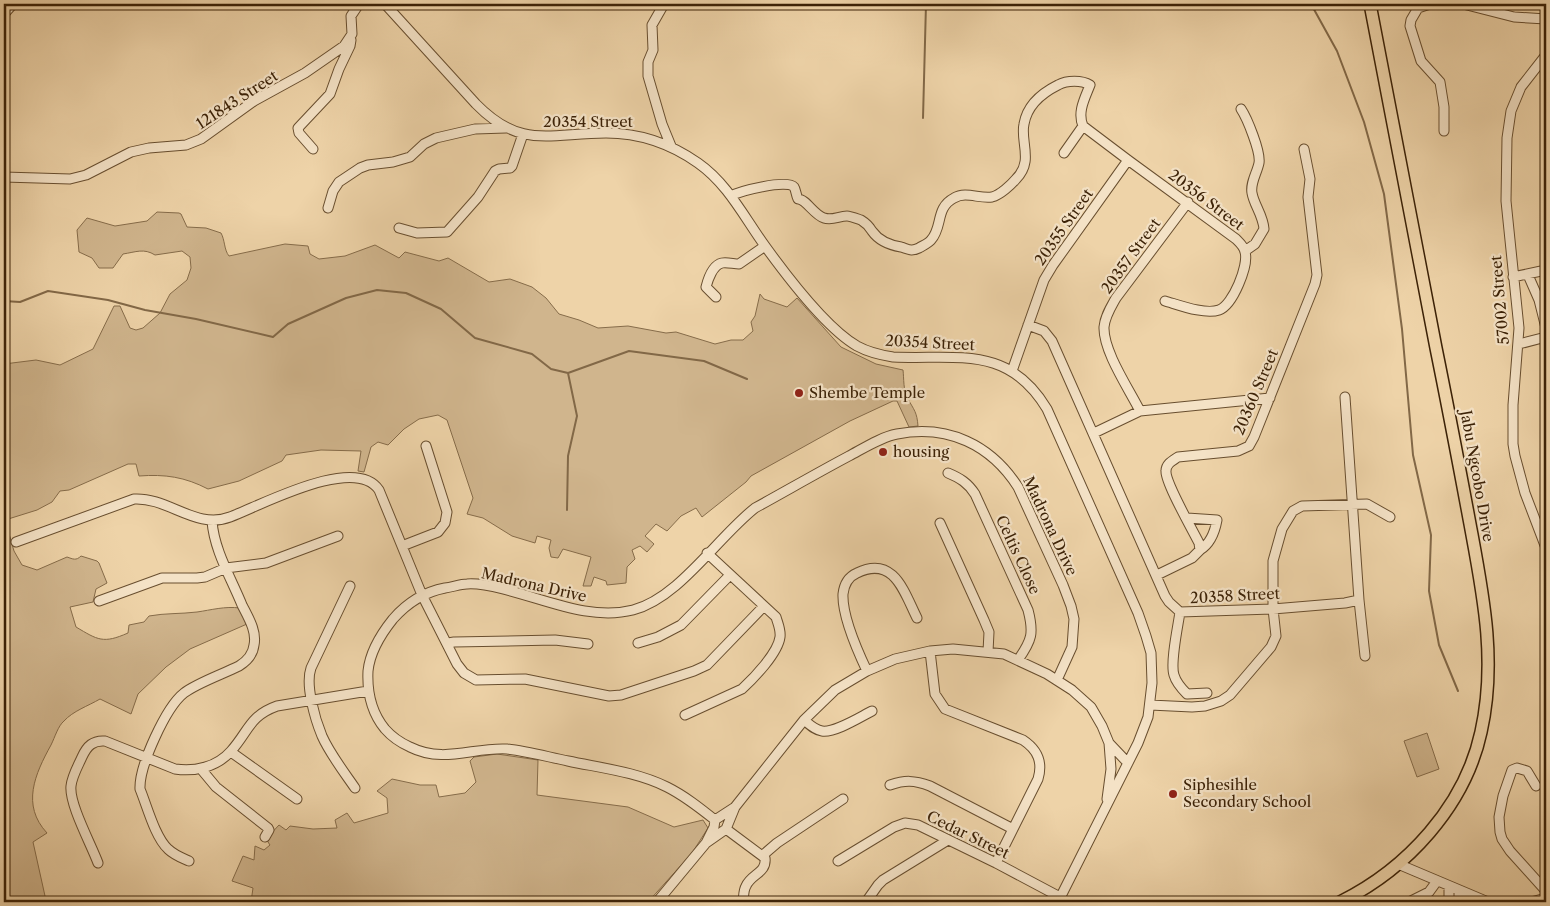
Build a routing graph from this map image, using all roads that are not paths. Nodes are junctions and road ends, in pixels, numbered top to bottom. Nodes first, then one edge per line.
1 (13, 4) edge
2 (359, 4) edge
3 (385, 4) edge
4 (664, 4) edge
5 (1370, 4) edge
6 (1430, 4) edge
7 (1463, 4) edge
8 (4, 14) edge
9 (1546, 19) edge
10 (351, 37) junction
11 (1546, 55) edge
12 (1241, 108) dead end
13 (1083, 126) junction
14 (506, 128) junction
15 (1444, 131) dead end
16 (524, 134) junction
17 (671, 146) junction
18 (313, 149) dead end
19 (1304, 149) dead end
20 (1064, 153) dead end
21 (1128, 160) junction
22 (4, 177) edge
23 (731, 196) junction
24 (1188, 202) junction
25 (328, 208) dead end
26 (399, 228) dead end
27 (765, 246) junction
28 (1245, 251) junction
29 (1546, 270) edge
30 (1528, 275) junction
31 (1513, 278) junction
32 (716, 297) dead end
33 (1165, 301) dead end
34 (1028, 325) junction
35 (1546, 328) edge
36 (1546, 337) edge
37 (1519, 344) junction
38 (1012, 371) junction
39 (1345, 397) dead end
40 (1270, 398) junction
41 (1140, 411) junction
42 (1094, 433) junction
43 (426, 446) dead end
44 (948, 473) dead end
45 (1353, 504) junction
46 (1390, 517) dead end
47 (1187, 518) junction
48 (212, 521) junction
49 (940, 523) dead end
50 (338, 536) dead end
51 (16, 542) dead end
52 (402, 546) junction
53 (1546, 548) edge
54 (1200, 550) junction
55 (707, 553) junction
56 (226, 568) junction
57 (1157, 574) junction
58 (730, 575) junction
59 (350, 586) dead end
60 (422, 595) junction
61 (1360, 600) junction
62 (99, 601) dead end
63 (764, 606) junction
64 (1273, 609) junction
65 (1180, 612) junction
66 (917, 618) dead end
67 (638, 643) dead end
68 (448, 644) junction
69 (588, 644) dead end
70 (930, 651) junction
71 (988, 652) junction
72 (1365, 656) dead end
73 (1018, 660) junction
74 (867, 671) junction
75 (1057, 680) junction
76 (368, 691) junction
77 (1208, 693) dead end
78 (312, 700) junction
79 (1150, 705) junction
80 (872, 711) dead end
81 (685, 715) dead end
82 (804, 720) junction
83 (1110, 743) junction
84 (231, 752) junction
85 (146, 758) junction
86 (1128, 763) junction
87 (201, 769) junction
88 (890, 786) dead end
89 (1536, 786) dead end
90 (355, 788) dead end
91 (298, 799) dead end
92 (843, 800) dead end
93 (1104, 812) junction
94 (720, 825) junction
95 (1012, 829) junction
96 (265, 837) dead end
97 (948, 840) junction
98 (763, 855) junction
99 (189, 861) dead end
100 (838, 861) dead end
101 (98, 863) dead end
102 (996, 863) junction
103 (1398, 864) junction
104 (1437, 882) junction
105 (1449, 886) junction
106 (1459, 891) junction
107 (1546, 891) edge
108 (1546, 898) edge
109 (1059, 900) edge
110 (657, 902) edge
111 (743, 902) edge
112 (866, 902) edge
113 (1340, 902) edge
114 (1409, 902) edge
115 (1448, 902) edge
116 (1463, 902) edge
117 (1488, 902) edge
118 (1530, 902) edge

1 - 8 street
2 - 10 street
3 - 14 street, 20354 Street
4 - 17 street
5 - 103 main road, Jabu Ngcobo Drive
6 - 15 street
7 - 9 street
10 - 18 street
10 - 22 street, 121843 Street
11 - 31 street, 57002 Street
12 - 28 street
13 - 20 street
13 - 21 street, 20356 Street
13 - 23 street
14 - 16 street, 20354 Street
14 - 25 street
16 - 17 street, 20354 Street
16 - 26 street
17 - 23 street, 20354 Street
19 - 40 street, 20360 Street
21 - 24 street, 20356 Street
21 - 34 street, 20355 Street
23 - 27 street, 20354 Street
24 - 28 street, 20356 Street
24 - 41 street, 20357 Street
27 - 32 street
27 - 38 street, 20354 Street
28 - 33 street, 20356 Street
29 - 30 street
30 - 31 street
30 - 35 street
31 - 37 street, 57002 Street
34 - 38 street, 20355 Street
34 - 42 street, 20358 Street
36 - 37 street
37 - 53 street, 57002 Street
38 - 79 street, 20354 Street
39 - 45 street
40 - 41 street
40 - 47 street, 20360 Street
41 - 42 street
42 - 57 street, 20358 Street
43 - 52 street
44 - 73 street, Celtis Close
45 - 46 street
45 - 61 street
45 - 64 street
47 - 54 street, 20360 Street
47 - 54 street
48 - 51 street
48 - 52 street
48 - 56 street
49 - 71 street
50 - 56 street
52 - 60 street
54 - 57 street
55 - 58 street
55 - 60 street, Madrona Drive
55 - 75 street, Madrona Drive
56 - 62 street
56 - 85 street
57 - 65 street, 20358 Street
58 - 63 street
58 - 67 street
59 - 78 street
60 - 68 street
60 - 76 street, Madrona Drive
61 - 64 street, 20358 Street
61 - 72 street
63 - 68 street
63 - 81 street
64 - 65 street, 20358 Street
64 - 79 street
65 - 77 street
66 - 74 street
68 - 69 street
70 - 71 street
70 - 74 street
70 - 95 street
71 - 73 street
73 - 75 street
74 - 82 street
75 - 83 street
76 - 78 street
76 - 94 street, Madrona Drive
78 - 84 street
78 - 90 street
79 - 86 street, 20354 Street
80 - 82 street
82 - 94 street
83 - 86 street
83 - 93 street
84 - 87 street
84 - 91 street
85 - 87 street
85 - 99 street
85 - 101 street
86 - 93 street, 20354 Street
87 - 96 street
88 - 95 street
89 - 107 street
92 - 98 street
93 - 109 street, 20354 Street
94 - 98 street, Madrona Drive
94 - 110 street
95 - 102 street
97 - 100 street, Cedar Street
97 - 102 street, Cedar Street
97 - 112 street
98 - 111 street
102 - 109 street, Cedar Street
103 - 104 street
103 - 113 main road, Jabu Ngcobo Drive
104 - 105 street
104 - 114 street
105 - 106 street
105 - 115 street
106 - 116 street
106 - 117 street
108 - 118 street

